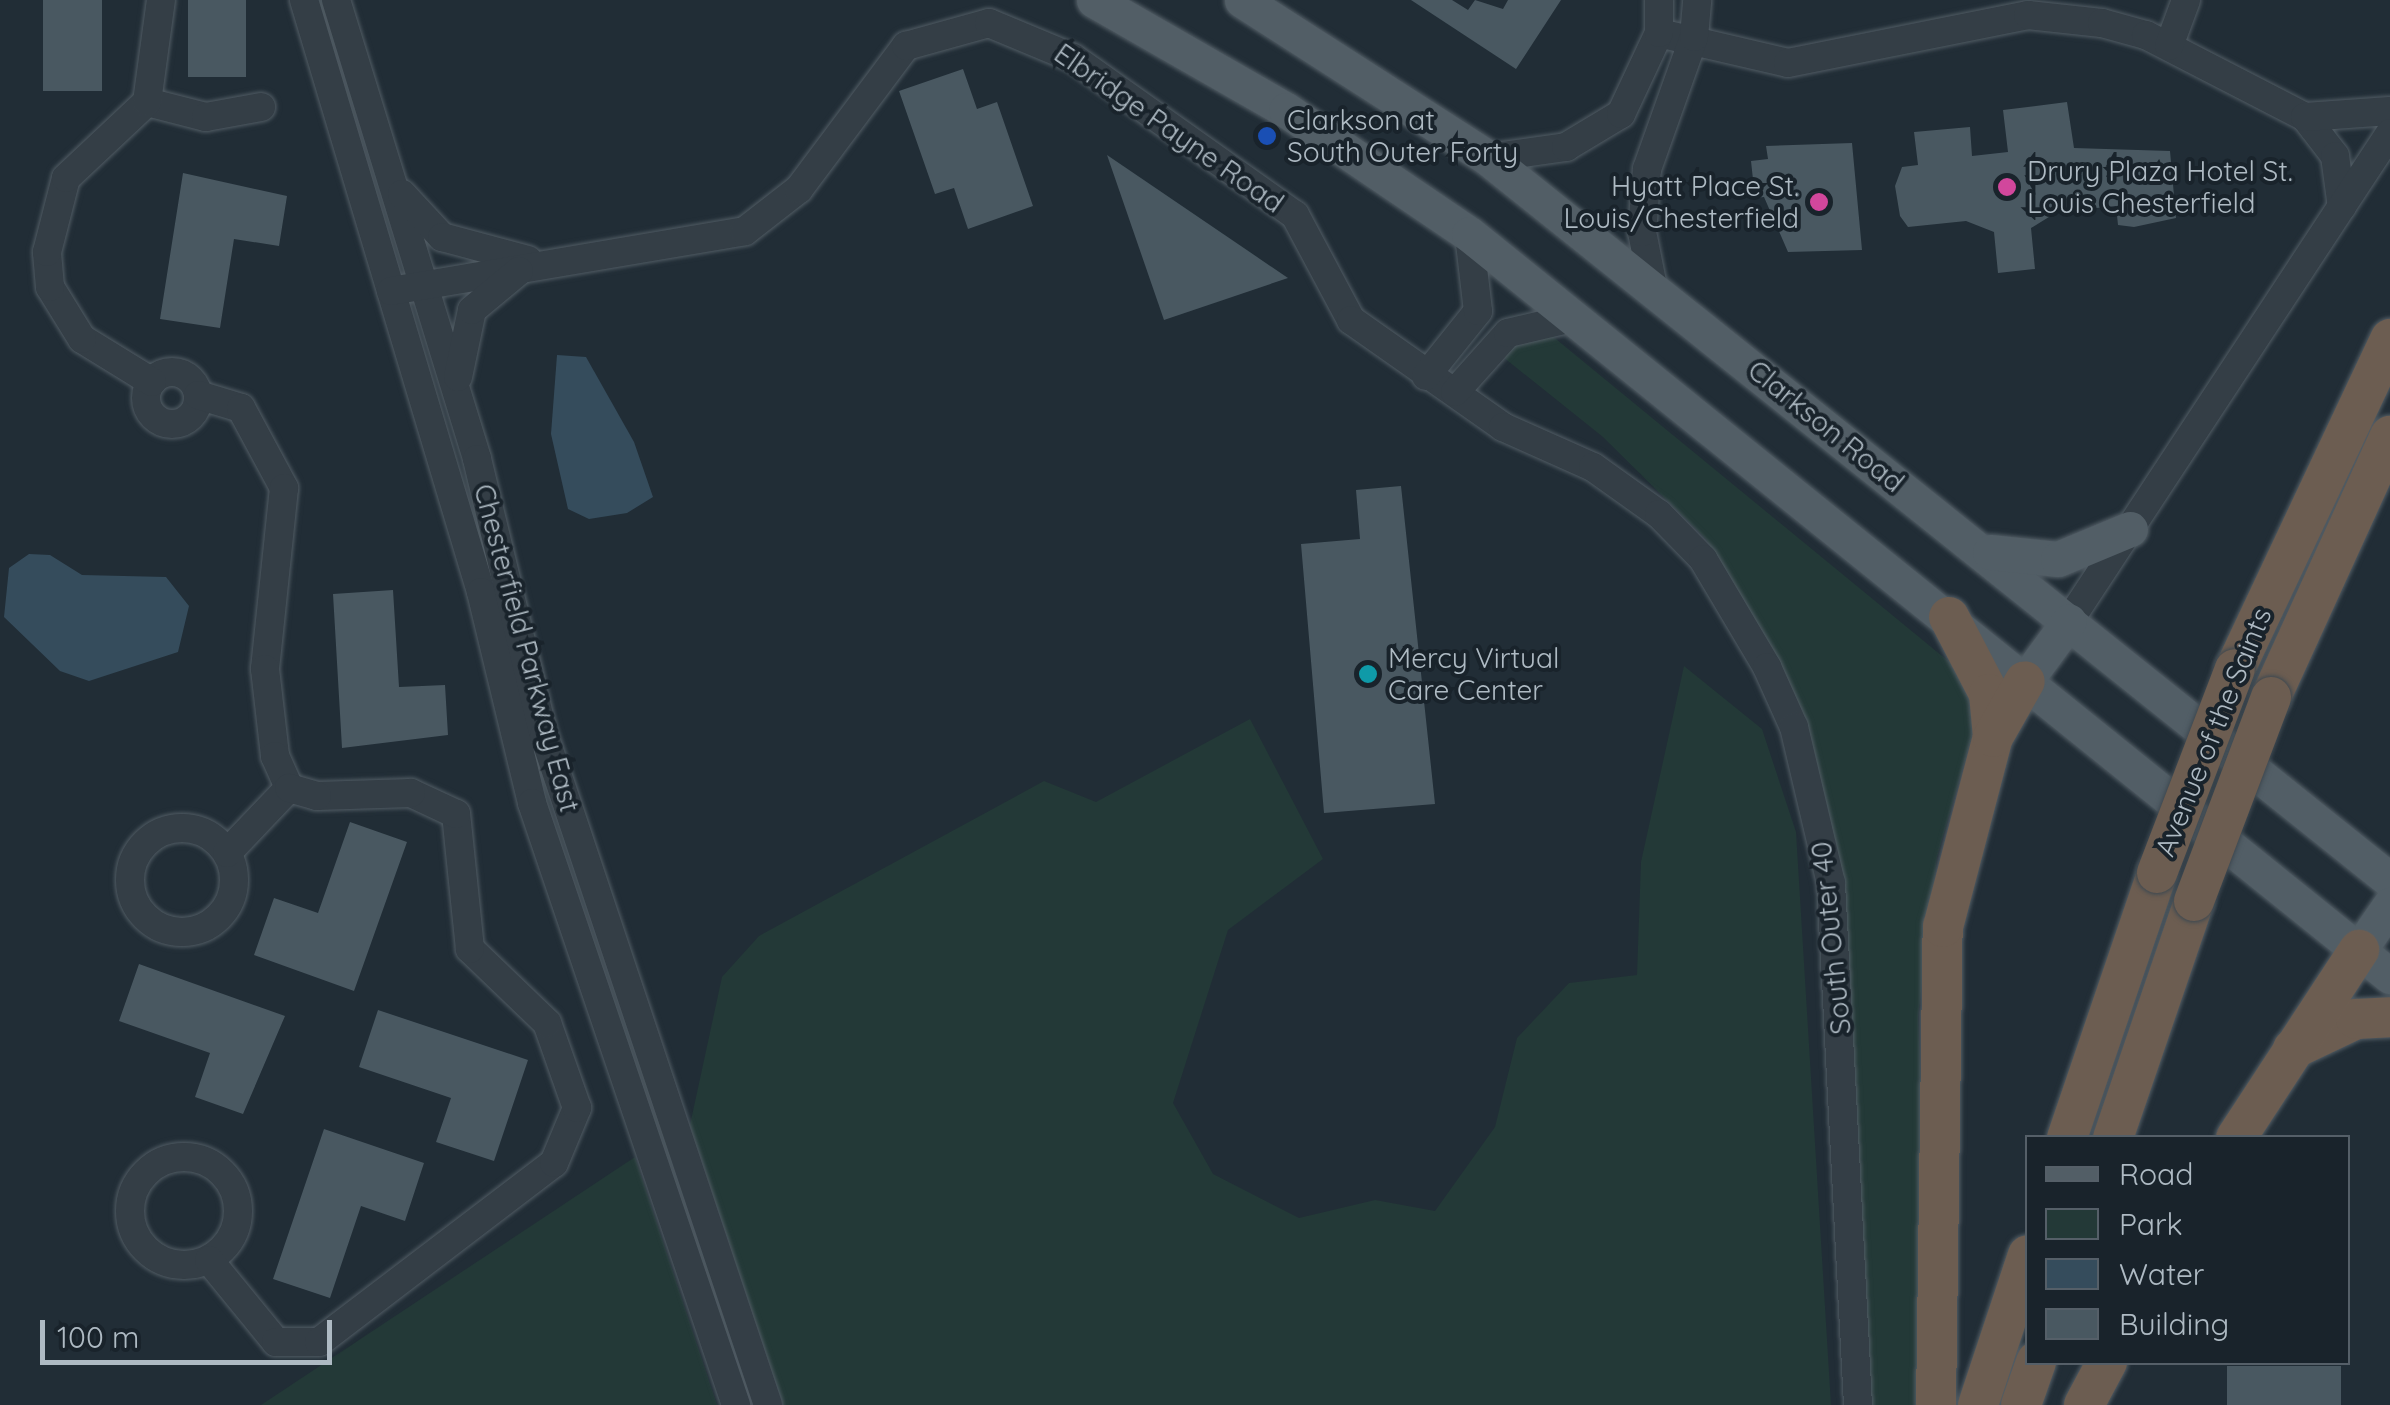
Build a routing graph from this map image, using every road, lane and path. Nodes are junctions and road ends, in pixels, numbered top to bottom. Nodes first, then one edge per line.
1 (162, 0) edge
2 (304, 0) edge
3 (336, 0) edge
4 (1084, 0) edge
5 (1242, 0) edge
6 (1660, 0) edge
7 (1697, 0) edge
8 (2186, 0) edge
9 (1107, 8) edge
10 (1658, 33) junction
11 (1694, 36) junction
12 (2169, 46) junction
13 (147, 102) junction
14 (262, 107) dead end
15 (2390, 111) edge
16 (2305, 117) junction
17 (2390, 133) edge
18 (1488, 158) junction
19 (392, 182) junction
20 (2342, 207) junction
21 (1470, 234) junction
22 (539, 262) junction
23 (425, 284) junction
24 (1653, 287) junction
25 (391, 291) junction
26 (1576, 317) junction
27 (2390, 338) edge
28 (1426, 376) junction
29 (152, 382) junction
30 (1455, 392) junction
31 (458, 394) junction
32 (198, 396) junction
33 (2390, 436) edge
34 (2130, 529) junction
35 (1977, 547) junction
36 (1949, 617) junction
37 (2068, 621) junction
38 (2025, 680) junction
39 (1993, 737) junction
40 (289, 788) junction
41 (228, 853) dead end
42 (2390, 880) edge
43 (2390, 905) edge
44 (2358, 950) junction
45 (2390, 976) edge
46 (2390, 1017) edge
47 (2292, 1048) junction
48 (2069, 1135) edge
49 (2114, 1135) edge
50 (2238, 1135) edge
51 (209, 1260) dead end
52 (2025, 1265) edge
53 (2035, 1365) edge
54 (2105, 1365) edge
55 (736, 1405) edge
56 (768, 1405) edge
57 (1858, 1405) edge
58 (1936, 1405) edge
59 (1978, 1405) edge
60 (2021, 1405) edge
61 (2084, 1405) edge

1 - 13 street
2 - 25 street, Chesterfield Parkway East
3 - 19 street, Chesterfield Parkway East
4 - 9 main road
5 - 18 main road, Clarkson Road
6 - 10 street
7 - 11 street
8 - 12 street
9 - 21 main road
10 - 11 street
10 - 18 street
11 - 12 street
11 - 24 street
12 - 16 street
13 - 14 street
13 - 29 street
15 - 16 street
16 - 20 street
17 - 20 street
18 - 24 main road, Clarkson Road
19 - 22 street
19 - 23 street, Chesterfield Parkway East
20 - 34 street
21 - 26 main road
21 - 28 street
22 - 23 street, Elbridge Payne Road
22 - 28 street, Elbridge Payne Road
22 - 31 street
23 - 25 street, Elbridge Payne Road
23 - 31 street, Chesterfield Parkway East
24 - 35 main road, Clarkson Road
25 - 55 street, Chesterfield Parkway East
26 - 30 street
26 - 36 main road
27 - 48 highway, Avenue of the Saints, bridge
28 - 30 street, South Outer 40
29 - 32 street
29 - 32 street
30 - 57 street, South Outer 40
31 - 56 street, Chesterfield Parkway East
32 - 40 street
33 - 49 highway, Avenue of the Saints, bridge
34 - 35 main road
34 - 37 street
35 - 37 main road, Clarkson Road
36 - 38 main road
36 - 39 highway
37 - 38 main road
37 - 42 main road, Clarkson Road
38 - 39 highway
38 - 44 main road
39 - 58 highway
40 - 41 street
40 - 51 street
43 - 44 main road
44 - 45 main road
44 - 47 highway
46 - 47 highway
47 - 50 highway
52 - 59 highway
53 - 60 highway
54 - 61 highway

